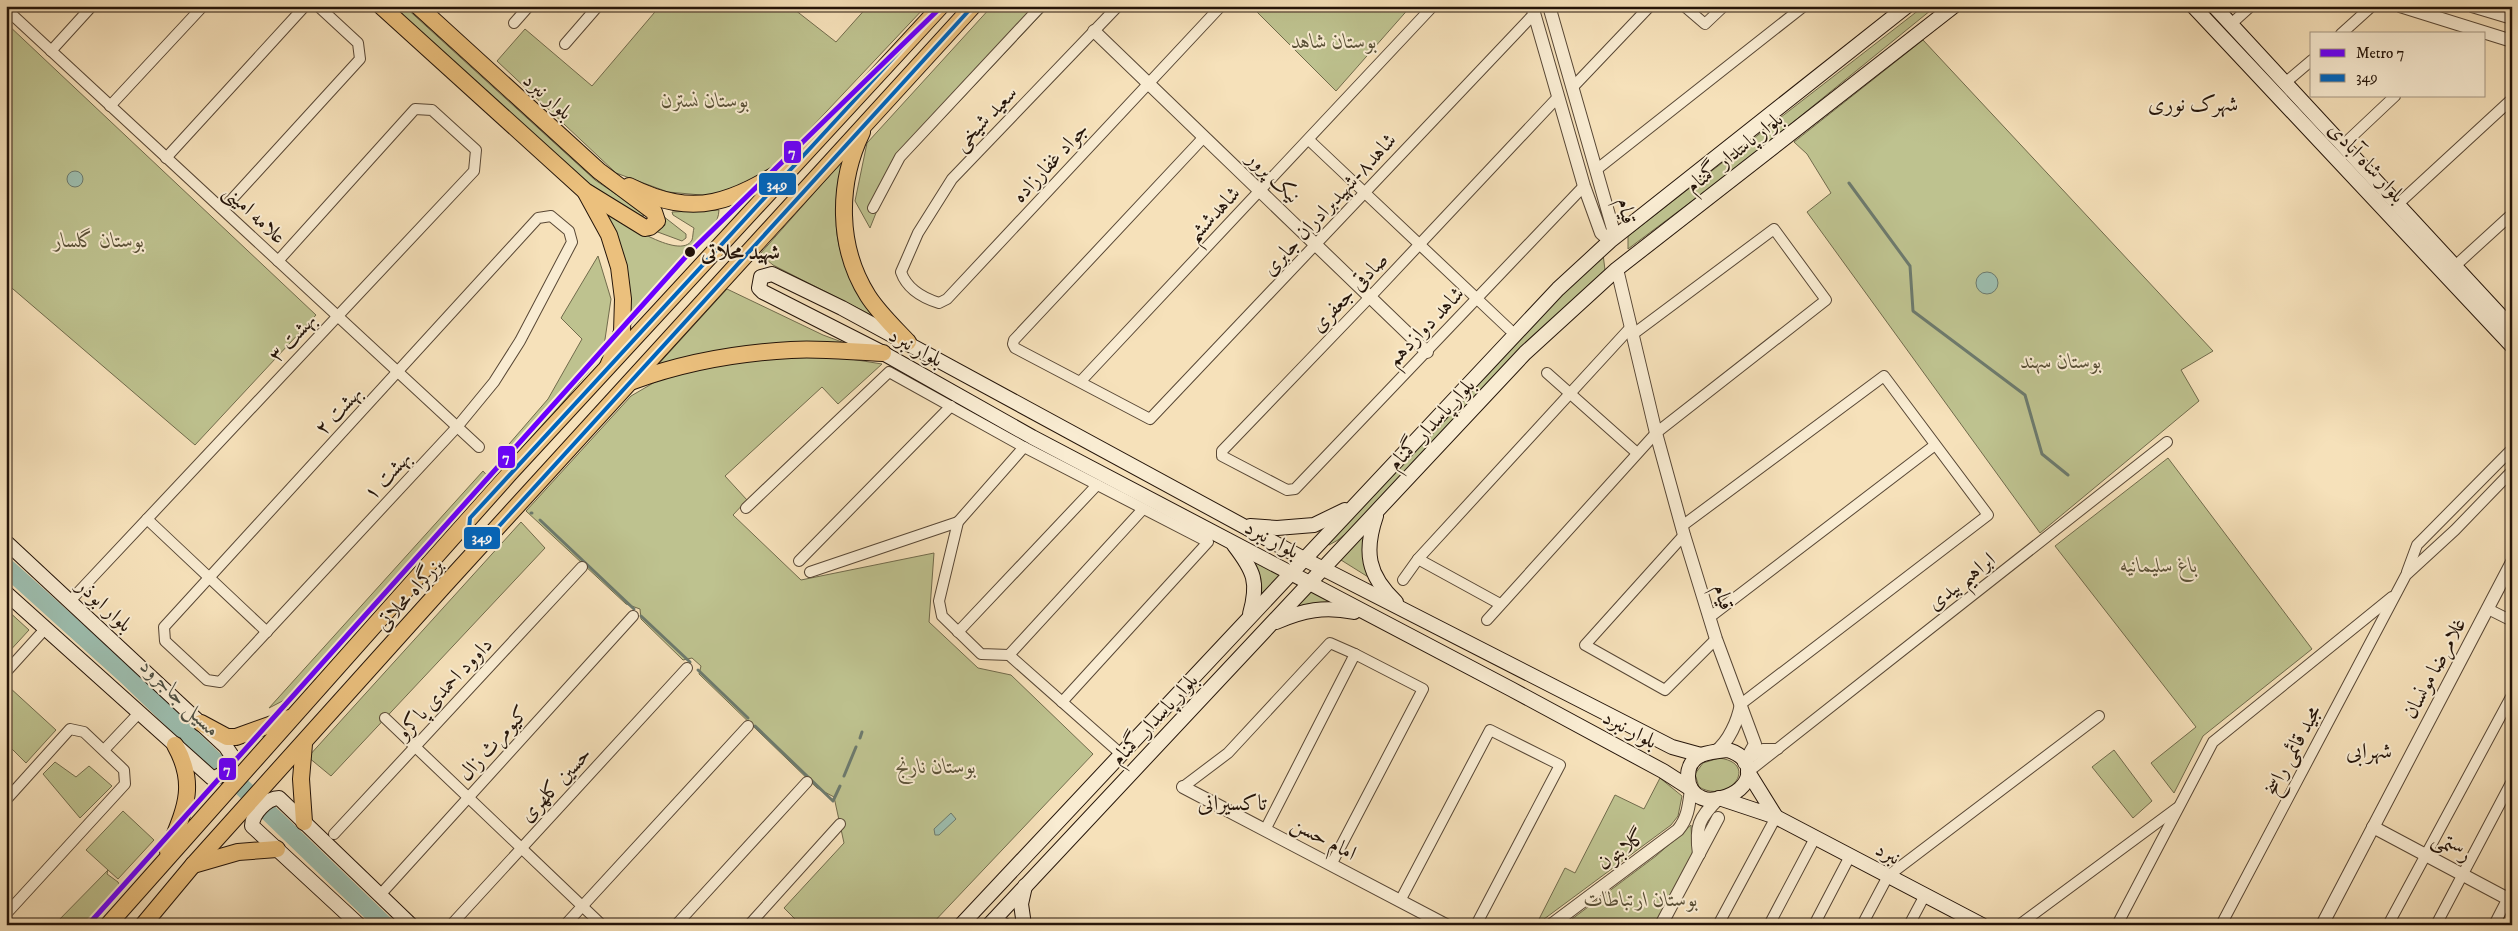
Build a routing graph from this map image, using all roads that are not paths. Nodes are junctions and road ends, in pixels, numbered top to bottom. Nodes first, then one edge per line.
1 (92, 6) edge
2 (203, 6) edge
3 (305, 6) edge
4 (318, 6) edge
5 (381, 6) edge
6 (418, 6) edge
7 (529, 6) edge
8 (598, 6) edge
9 (941, 6) edge
10 (973, 6) edge
11 (1041, 6) edge
12 (1118, 6) edge
13 (1221, 6) edge
14 (1433, 6) edge
15 (1549, 6) edge
16 (1650, 6) edge
17 (1684, 6) edge
18 (1724, 6) edge
19 (1804, 6) edge
20 (1907, 6) edge
21 (1954, 6) edge
22 (2193, 6) edge
23 (2214, 6) edge
24 (2251, 6) edge
25 (2372, 6) edge
26 (2400, 6) edge
27 (2472, 6) edge
28 (2486, 8) edge
29 (6, 9) edge
30 (1533, 10) edge
31 (2512, 18) edge
32 (514, 23) dead end
33 (2231, 24) junction
34 (1094, 31) junction
35 (2465, 31) edge
36 (2343, 32) edge
37 (2486, 35) edge
38 (2512, 41) edge
39 (565, 44) dead end
40 (51, 51) junction
41 (2310, 62) edge
42 (2285, 83) junction
43 (1149, 84) junction
44 (1572, 88) junction
45 (1558, 97) junction
46 (2393, 98) edge
47 (2512, 99) edge
48 (110, 106) junction
49 (869, 119) junction
50 (1204, 137) junction
51 (1309, 140) junction
52 (2343, 146) junction
53 (166, 158) junction
54 (796, 162) junction
55 (1596, 170) junction
56 (599, 171) junction
57 (1584, 186) junction
58 (585, 191) junction
59 (1260, 191) junction
60 (1365, 193) junction
61 (2398, 204) junction
62 (873, 208) dead end
63 (223, 209) junction
64 (2512, 214) edge
65 (538, 218) joint
66 (1610, 241) junction
67 (1316, 244) junction
68 (1420, 245) junction
69 (278, 261) junction
70 (2455, 266) junction
71 (1617, 269) junction
72 (901, 272) joint
73 (1370, 297) junction
74 (1477, 299) junction
75 (842, 308) junction
76 (338, 316) junction
77 (832, 328) junction
78 (2512, 328) edge
79 (1509, 329) dead end
80 (1631, 331) junction
81 (908, 342) junction
82 (2512, 346) edge
83 (1427, 352) junction
84 (883, 353) junction
85 (608, 367) junction
86 (398, 372) junction
87 (1547, 373) dead end
88 (1081, 381) junction
89 (631, 382) junction
90 (1569, 393) junction
91 (951, 406) junction
92 (457, 427) junction
93 (1656, 433) junction
94 (2166, 442) dead end
95 (1935, 445) junction
96 (479, 447) dead end
97 (1024, 447) junction
98 (2512, 449) edge
99 (1637, 453) junction
100 (2512, 471) edge
101 (1097, 485) junction
102 (1290, 491) joint
103 (1353, 506) junction
104 (746, 508) dead end
105 (1143, 509) junction
106 (1378, 510) junction
107 (470, 518) junction
108 (147, 519) junction
109 (958, 522) junction
110 (1244, 526) junction
111 (1683, 531) junction
112 (490, 535) junction
113 (6, 542) edge
114 (1232, 542) junction
115 (1304, 559) junction
116 (1418, 559) junction
117 (799, 561) dead end
118 (2512, 562) edge
119 (582, 567) dead end
120 (1323, 568) junction
121 (424, 569) junction
122 (810, 572) dead end
123 (1290, 573) junction
124 (2406, 575) junction
125 (210, 577) junction
126 (1403, 580) dead end
127 (1309, 583) junction
128 (442, 588) junction
129 (6, 593) edge
130 (2396, 593) junction
131 (71, 600) junction
132 (1500, 604) junction
133 (2488, 608) junction
134 (1405, 611) junction
135 (633, 616) dead end
136 (1372, 616) junction
137 (1249, 617) junction
138 (1710, 617) junction
139 (1487, 620) dead end
140 (2512, 621) edge
141 (1270, 624) junction
142 (164, 627) joint
143 (45, 629) junction
144 (267, 632) junction
145 (958, 632) junction
146 (1716, 639) junction
147 (1355, 654) junction
148 (1010, 655) junction
149 (687, 668) dead end
150 (6, 672) edge
151 (2512, 695) edge
152 (1062, 702) junction
153 (1741, 704) junction
154 (139, 712) junction
155 (293, 716) junction
156 (2099, 716) dead end
157 (385, 718) dead end
158 (201, 723) junction
159 (748, 726) dead end
160 (304, 744) junction
161 (175, 745) junction
162 (415, 747) junction
163 (104, 750) junction
164 (1715, 752) junction
165 (1120, 754) junction
166 (1701, 755) junction
167 (1746, 767) junction
168 (807, 782) dead end
169 (2512, 782) edge
170 (1183, 787) joint
171 (1691, 789) junction
172 (469, 798) junction
173 (1719, 798) junction
174 (6, 800) edge
175 (260, 806) junction
176 (2180, 806) junction
177 (1718, 818) dead end
178 (1776, 818) junction
179 (304, 822) junction
180 (840, 824) dead end
181 (2373, 827) junction
182 (1265, 830) junction
183 (334, 834) dead end
184 (1815, 838) junction
185 (522, 848) junction
186 (277, 849) junction
187 (1699, 854) junction
188 (2425, 854) junction
189 (1850, 856) junction
190 (163, 863) junction
191 (193, 865) junction
192 (1332, 865) junction
193 (2462, 874) junction
194 (1888, 876) junction
195 (1025, 886) junction
196 (1925, 895) junction
197 (380, 896) junction
198 (2510, 897) edge
199 (1400, 901) junction
200 (582, 906) junction
201 (6, 914) edge
202 (1959, 920) edge
203 (997, 923) edge
204 (108, 925) edge
205 (143, 925) edge
206 (358, 925) edge
207 (411, 925) edge
208 (451, 925) edge
209 (565, 925) edge
210 (602, 925) edge
211 (676, 925) edge
212 (749, 925) edge
213 (961, 925) edge
214 (1024, 925) edge
215 (1446, 925) edge
216 (1476, 925) edge
217 (1551, 925) edge
218 (1661, 925) edge
219 (1718, 925) edge
220 (1769, 925) edge
221 (1814, 925) edge
222 (1862, 925) edge
223 (1909, 925) edge
224 (1982, 925) edge
225 (2019, 925) edge
226 (2117, 925) edge
227 (2221, 925) edge
228 (2322, 925) edge
229 (2388, 925) edge
230 (2436, 925) edge
231 (2494, 925) edge

1 - 40 street
2 - 48 street
3 - 53 street
4 - 63 street
5 - 58 main road
6 - 56 main road, بلوار نبرد
7 - 32 street
8 - 39 street
9 - 54 main road, بزرگراه محلاتی
10 - 49 main road, بزرگراه محلاتی
11 - 62 street
12 - 34 street, سعید شیخی
13 - 43 street, جواد غفارزاده
14 - 51 street, شاهدششم
15 - 44 street, قیام
16 - 44 street
17 - 18 street
19 - 55 street
20 - 66 main road, بلوار پاسدار گمنام
21 - 71 main road, بلوار پاسدار گمنام
22 - 82 main road, بلوار شاه آبادی
23 - 33 main road, بلوار شاه آبادی
24 - 33 street
25 - 36 street
26 - 35 street
27 - 28 street
28 - 31 street
29 - 40 street, علامه امینی
30 - 45 street, قیام
30 - 60 street, شاهد۸-شهیدبرادران جابری
33 - 42 main road, بلوار شاه آبادی
34 - 43 street, نیک پرور
34 - 72 street, سعید شیخی
37 - 38 street
40 - 48 street, علامه امینی
41 - 42 street
42 - 52 main road, بلوار شاه آبادی
43 - 50 street, نیک پرور
43 - 72 street, جواد غفارزاده
44 - 55 street, قیام
45 - 57 street, قیام
45 - 68 street, صادقی جعفری
46 - 52 street
47 - 61 street
48 - 53 street, علامه امینی
49 - 81 main road
49 - 89 main road, بزرگراه محلاتی
50 - 59 street, نیک پرور
50 - 88 street
51 - 59 street, شاهدششم
51 - 60 street
52 - 61 main road, بلوار شاه آبادی
53 - 63 street, علامه امینی
54 - 56 main road
54 - 85 main road, بزرگراه محلاتی
55 - 66 street, قیام
56 - 58 main road, بلوار نبرد
57 - 66 street, قیام
57 - 74 street, شاهد دوازدهم
58 - 85 main road
59 - 67 street, نیک پرور
59 - 88 street, شاهدششم
60 - 67 street, شاهد۸-شهیدبرادران جابری
60 - 68 street
61 - 70 main road, بلوار شاه آبادی
63 - 69 street, علامه امینی
64 - 70 street
65 - 86 street, بهشت ۲
65 - 92 street, بهشت ۱
66 - 103 main road, بلوار پاسدار گمنام
67 - 73 street, نیک پرور
67 - 88 street, شاهد۸-شهیدبرادران جابری
68 - 73 street, صادقی جعفری
68 - 74 street
69 - 76 street, علامه امینی
69 - 76 street, بهشت ۳
70 - 78 main road, بلوار شاه آبادی
71 - 80 street, قیام
71 - 106 main road, بلوار پاسدار گمنام
73 - 83 street, نیک پرور
73 - 102 street, صادقی جعفری
74 - 79 street
74 - 83 street, شاهد دوازدهم
75 - 77 main road
75 - 77 main road, بلوار نبرد
75 - 81 main road, بلوار نبرد
76 - 86 street, علامه امینی
76 - 108 street, بهشت ۳
77 - 84 main road, بلوار نبرد
80 - 90 street
80 - 93 street, قیام
80 - 93 street
81 - 110 main road, بلوار نبرد
83 - 102 street, شاهد دوازدهم
84 - 89 main road
84 - 114 main road, بلوار نبرد
85 - 107 main road, بزرگراه محلاتی
86 - 92 street, علامه امینی
86 - 125 street, بهشت ۲
87 - 90 street
89 - 112 main road, بزرگراه محلاتی
90 - 99 street
90 - 116 street
91 - 97 street
91 - 104 street
91 - 117 street
92 - 96 street, علامه امینی
92 - 144 street, بهشت ۱
93 - 99 street
93 - 111 street, قیام
94 - 167 street, ابراهیم بیدی
95 - 111 street
95 - 138 street
95 - 153 street
97 - 101 street
97 - 109 street
98 - 124 street
99 - 132 street
100 - 124 street
101 - 105 street
101 - 145 street
103 - 110 main road
103 - 115 main road, بلوار پاسدار گمنام
105 - 148 street
105 - 152 street
106 - 120 main road, بلوار پاسدار گمنام
106 - 134 main road
107 - 112 main road
107 - 121 main road, بزرگراه محلاتی
108 - 125 street
108 - 131 street, بهشت ۳
109 - 122 street
109 - 145 street
110 - 115 main road, بلوار نبرد
111 - 138 street, قیام
111 - 146 street
112 - 128 main road, بزرگراه محلاتی
113 - 131 main road, بلوار ابوذر
114 - 123 main road, بلوار نبرد
114 - 137 main road
115 - 120 main road, بلوار نبرد
115 - 123 main road, بلوار پاسدار گمنام
116 - 126 street
116 - 132 street
118 - 133 street, غلامرضا مونسان
119 - 162 street, داوود احمدی پاکرو
120 - 127 main road, بلوار پاسدار گمنام
120 - 134 main road, بلوار نبرد
121 - 128 main road
121 - 155 main road, بزرگراه محلاتی
123 - 127 main road, بلوار نبرد
123 - 137 main road, بلوار پاسدار گمنام
124 - 130 street, مجید قائمی راسخ
125 - 142 street, بهشت ۲
125 - 144 street
127 - 136 main road, بلوار نبرد
127 - 141 main road, بلوار پاسدار گمنام
128 - 160 main road, بزرگراه محلاتی
129 - 143 main road, بلوار ابوذر
130 - 176 street
130 - 227 street, مجید قائمی راسخ
131 - 158 main road, بلوار ابوذر
132 - 139 street
133 - 140 street
133 - 181 street, غلامرضا مونسان
134 - 166 main road, بلوار نبرد
135 - 172 street, کیومرث زال
136 - 141 main road
136 - 171 main road, بلوار نبرد
137 - 165 main road, بلوار پاسدار گمنام
138 - 146 street, قیام
141 - 195 main road, بلوار پاسدار گمنام
142 - 144 street, بهشت ۱
143 - 150 street
143 - 154 main road, بلوار ابوذر
145 - 148 street
146 - 153 street, قیام
147 - 170 street
147 - 182 street
147 - 192 street
148 - 152 street
149 - 185 street, حسین کلهری
151 - 188 street
152 - 165 street
153 - 164 street
153 - 167 street, قیام
154 - 161 main road, بلوار ابوذر
154 - 163 street
155 - 158 main road
155 - 190 main road, بزرگراه محلاتی
156 - 194 street
157 - 162 street
158 - 161 main road, بلوار ابوذر
159 - 200 street
160 - 175 main road, بزرگراه محلاتی
160 - 179 main road
161 - 190 main road
162 - 172 street
162 - 183 street, داوود احمدی پاکرو
163 - 174 street
163 - 201 street
164 - 166 main road
164 - 167 main road
165 - 213 main road, بلوار پاسدار گمنام
166 - 171 main road
167 - 173 main road
167 - 178 main road
168 - 211 street
169 - 193 street
170 - 182 street, امام حسن
171 - 173 main road
171 - 217 street, گلابتون
172 - 185 street
172 - 197 street, کیومرث زال
173 - 178 main road, نبرد
173 - 187 street
175 - 179 main road
175 - 186 main road
175 - 191 main road, بزرگراه محلاتی
176 - 225 street
176 - 226 street
177 - 187 street
178 - 184 main road, نبرد
178 - 219 street
179 - 197 main road
180 - 212 street
181 - 188 street, رستمی
181 - 228 street, غلامرضا مونسان
182 - 192 street, امام حسن
184 - 189 main road, نبرد
184 - 220 street
185 - 200 street
185 - 208 street, حسین کلهری
186 - 191 main road
186 - 206 main road
187 - 218 street
188 - 193 street, رستمی
188 - 229 street
189 - 194 main road, نبرد
189 - 221 street
190 - 204 main road, بزرگراه محلاتی
191 - 205 main road, بزرگراه محلاتی
192 - 199 street, امام حسن
193 - 198 street, رستمی
193 - 230 street
194 - 196 main road, نبرد
194 - 222 street
195 - 203 main road, بلوار پاسدار گمنام
195 - 214 main road
196 - 202 main road, نبرد
196 - 223 street
197 - 207 main road
198 - 231 street
199 - 215 street, امام حسن
199 - 216 street
200 - 209 street
200 - 210 street
202 - 224 main road, نبرد

